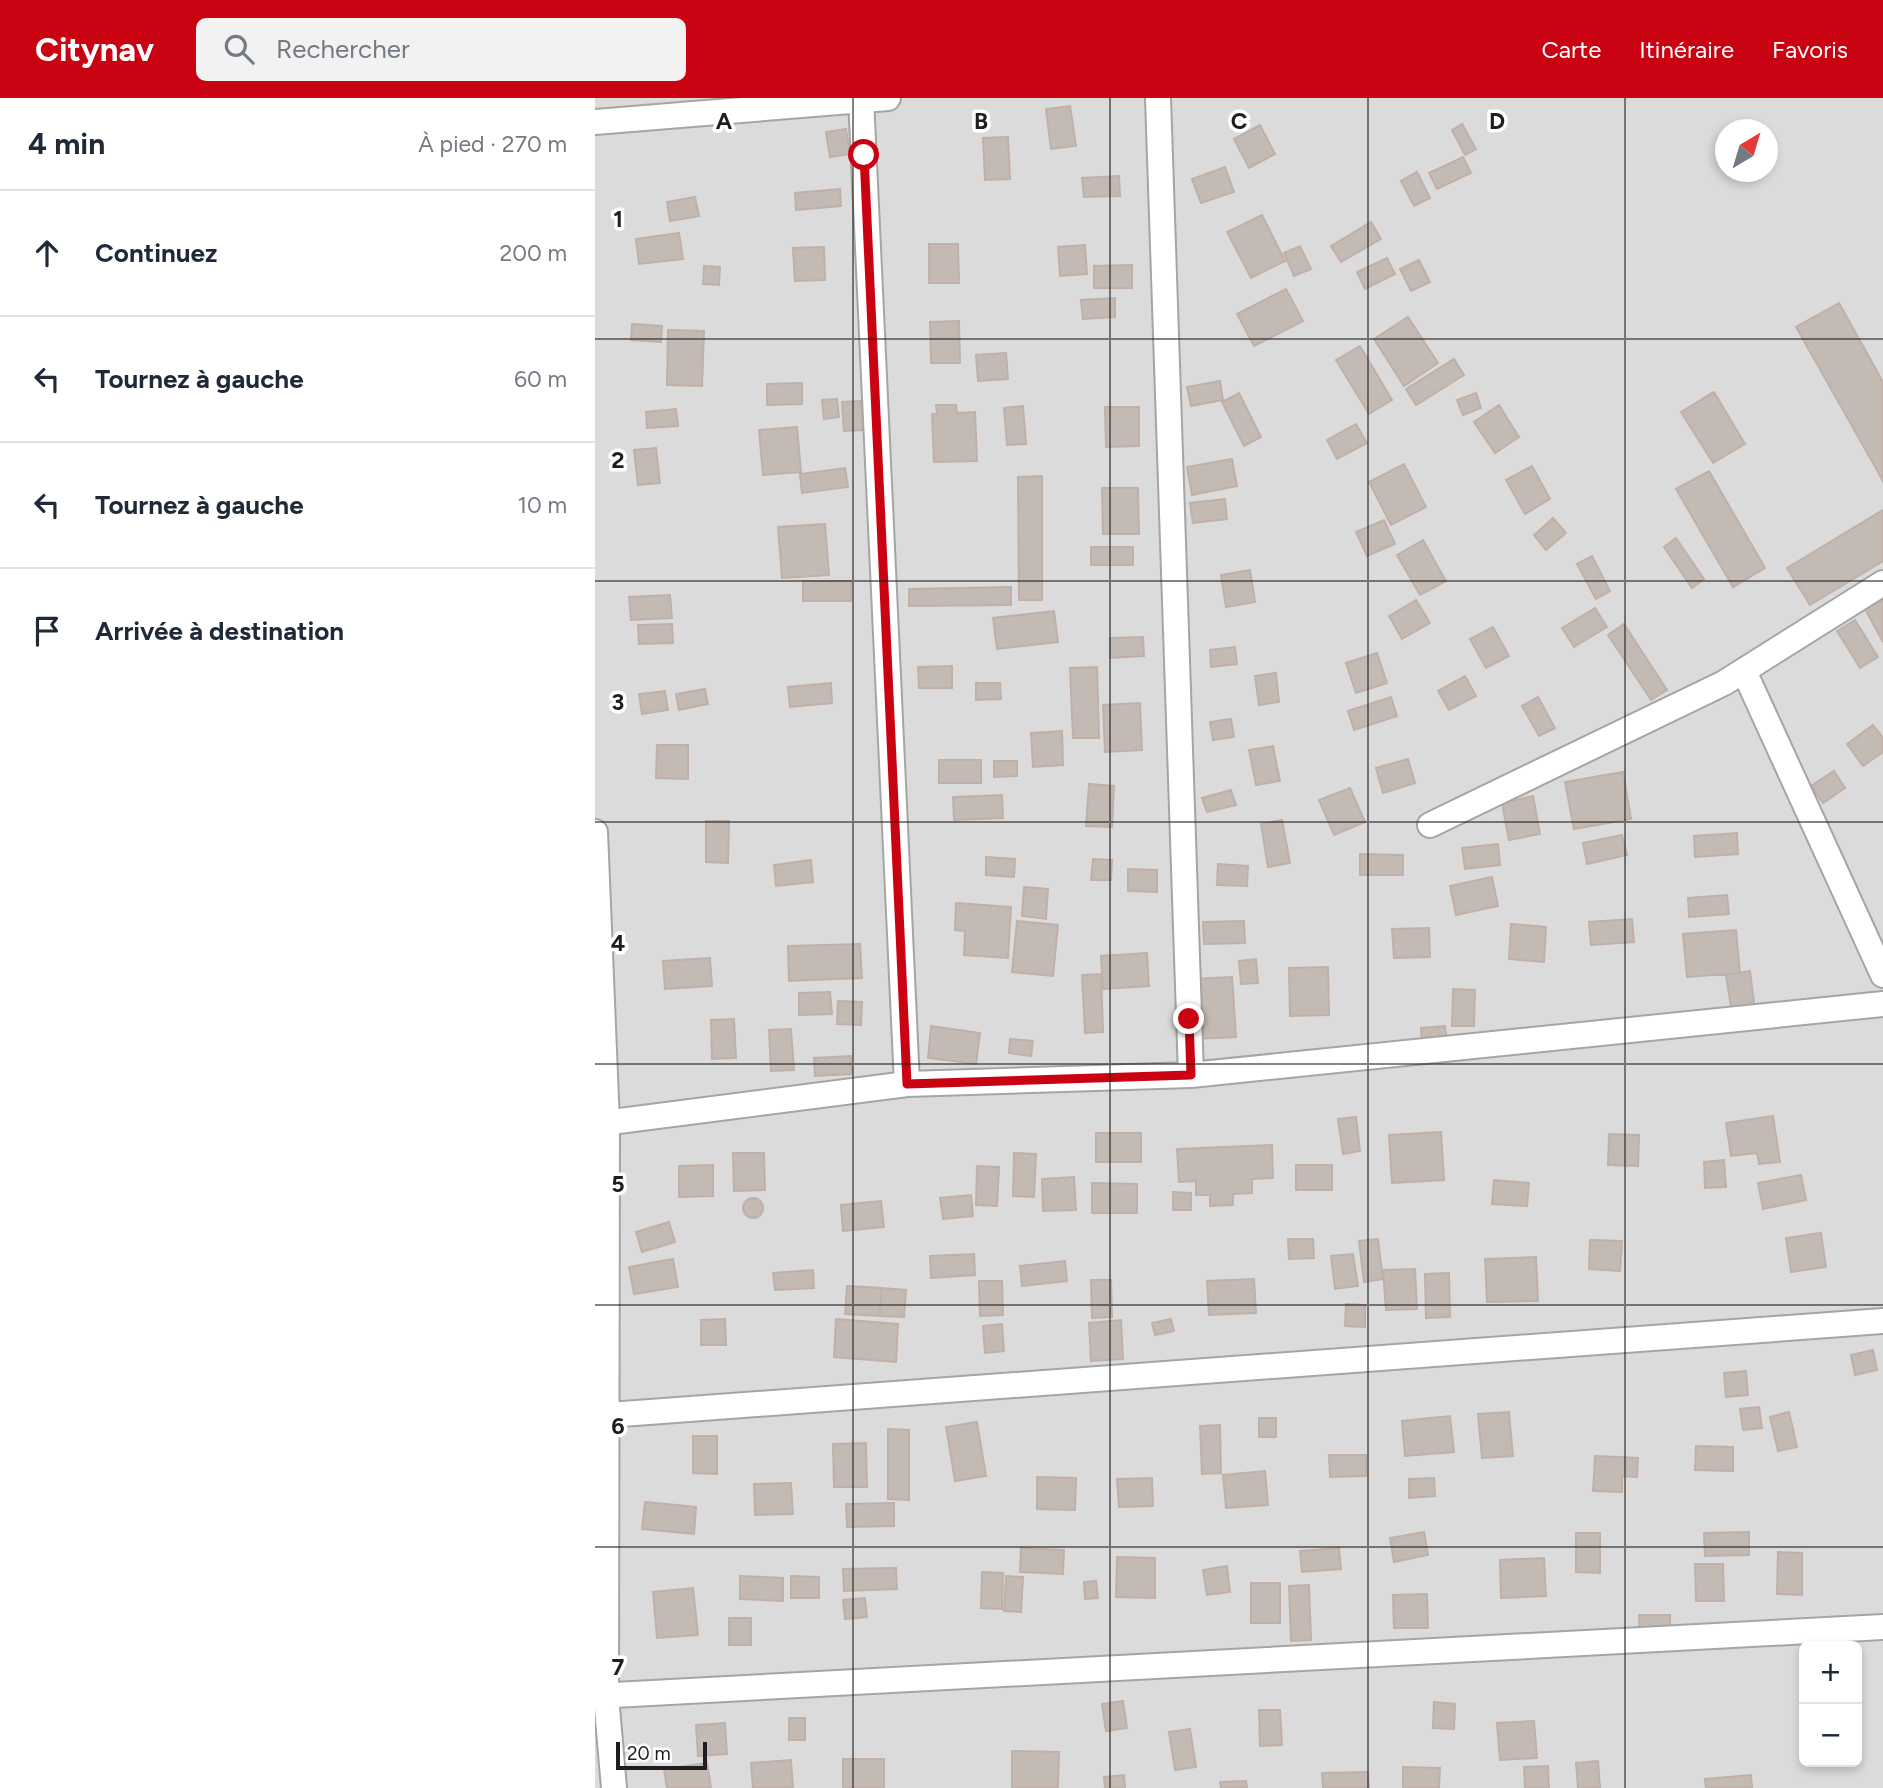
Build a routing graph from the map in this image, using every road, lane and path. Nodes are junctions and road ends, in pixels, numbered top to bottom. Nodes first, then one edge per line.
1 (888, 98) edge
2 (1158, 98) edge
3 (861, 99) edge
4 (595, 122) edge
5 (1883, 583) edge
6 (1744, 671) junction
7 (1430, 825) dead end
8 (595, 832) edge
9 (1883, 975) edge
10 (1883, 1004) edge
11 (1191, 1075) junction
12 (907, 1084) junction
13 (601, 1124) edge
14 (1883, 1321) edge
15 (601, 1416) edge
16 (1883, 1628) edge
17 (601, 1696) edge
18 (614, 1788) edge

1 - 3 street
2 - 11 street
3 - 4 street
3 - 12 street
5 - 6 street
6 - 7 street
6 - 9 street
8 - 13 street
10 - 11 street
11 - 12 street
12 - 13 street
13 - 15 street
14 - 15 street
15 - 17 street
16 - 17 street
17 - 18 street

